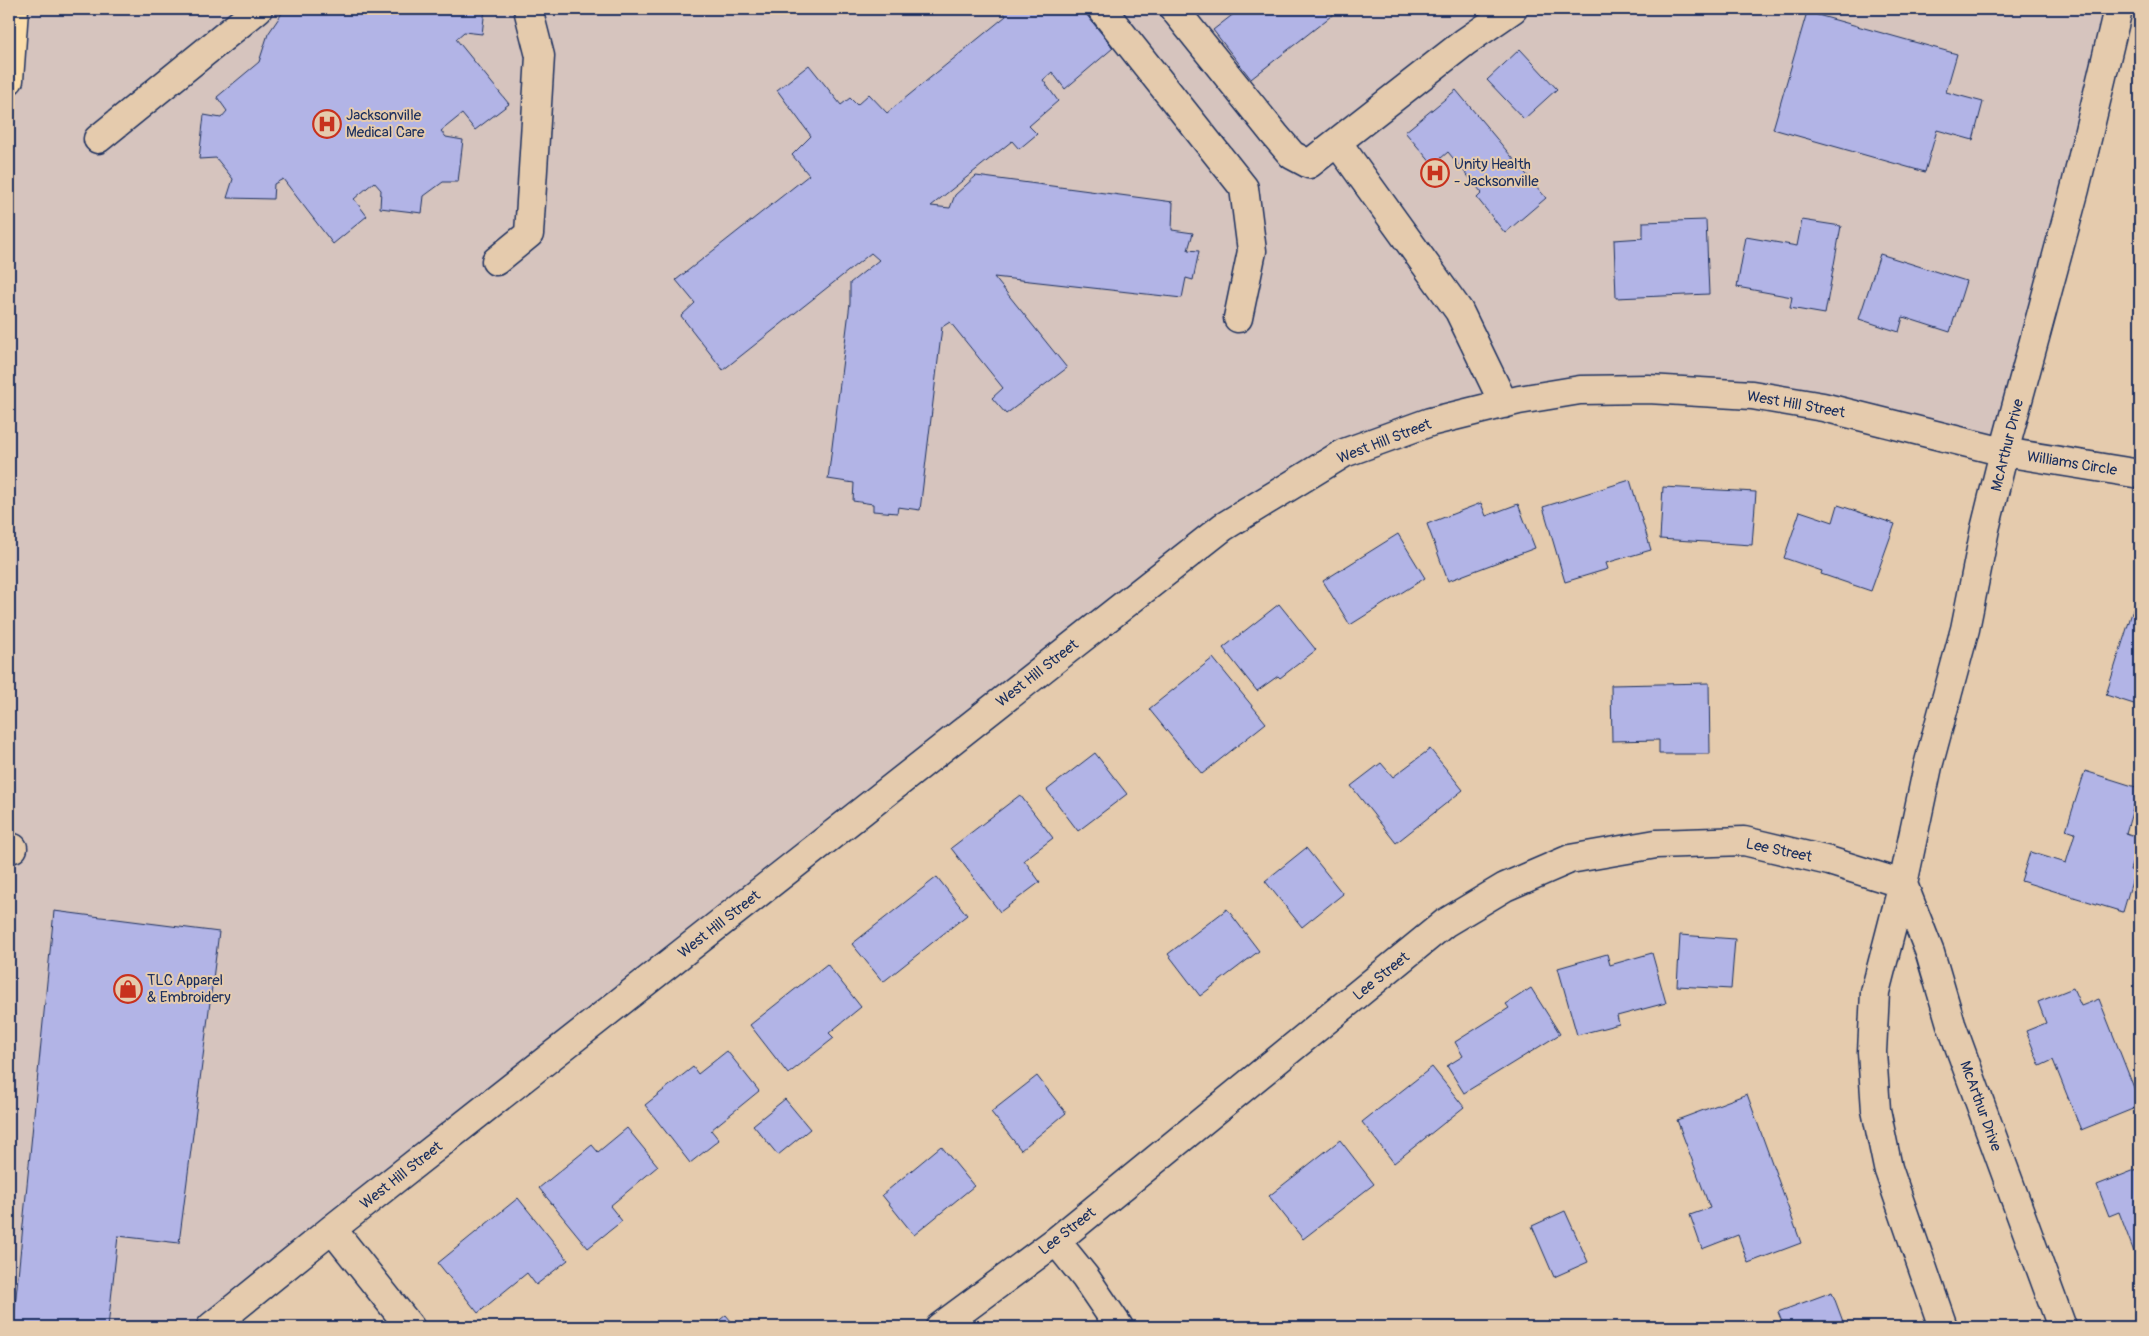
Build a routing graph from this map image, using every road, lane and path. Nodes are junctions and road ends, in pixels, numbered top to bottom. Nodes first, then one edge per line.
1 (14, 9) edge
2 (258, 9) edge
3 (528, 9) edge
4 (1102, 9) edge
5 (1174, 9) edge
6 (1513, 9) edge
7 (2118, 9) edge
8 (9, 80) edge
9 (98, 139) dead end
10 (1337, 142) junction
11 (496, 261) dead end
12 (1238, 318) dead end
13 (1504, 404) junction
14 (2004, 452) junction
15 (2140, 474) edge
16 (1903, 884) junction
17 (332, 1229) junction
18 (1056, 1241) junction
19 (211, 1327) edge
20 (410, 1327) edge
21 (940, 1327) edge
22 (1119, 1327) edge
23 (1943, 1327) edge
24 (2062, 1327) edge

1 - 8 main road
2 - 9 street
3 - 11 street
4 - 12 street
5 - 10 street
6 - 10 street
7 - 14 street, McArthur Drive
10 - 13 street
13 - 14 street, West Hill Street
13 - 17 street, West Hill Street
14 - 15 street, Williams Circle
14 - 16 street, McArthur Drive
16 - 18 street, Lee Street
16 - 23 street, McArthur Drive
16 - 24 street, McArthur Drive
17 - 19 street, West Hill Street
17 - 20 street
18 - 21 street, Lee Street
18 - 22 street

